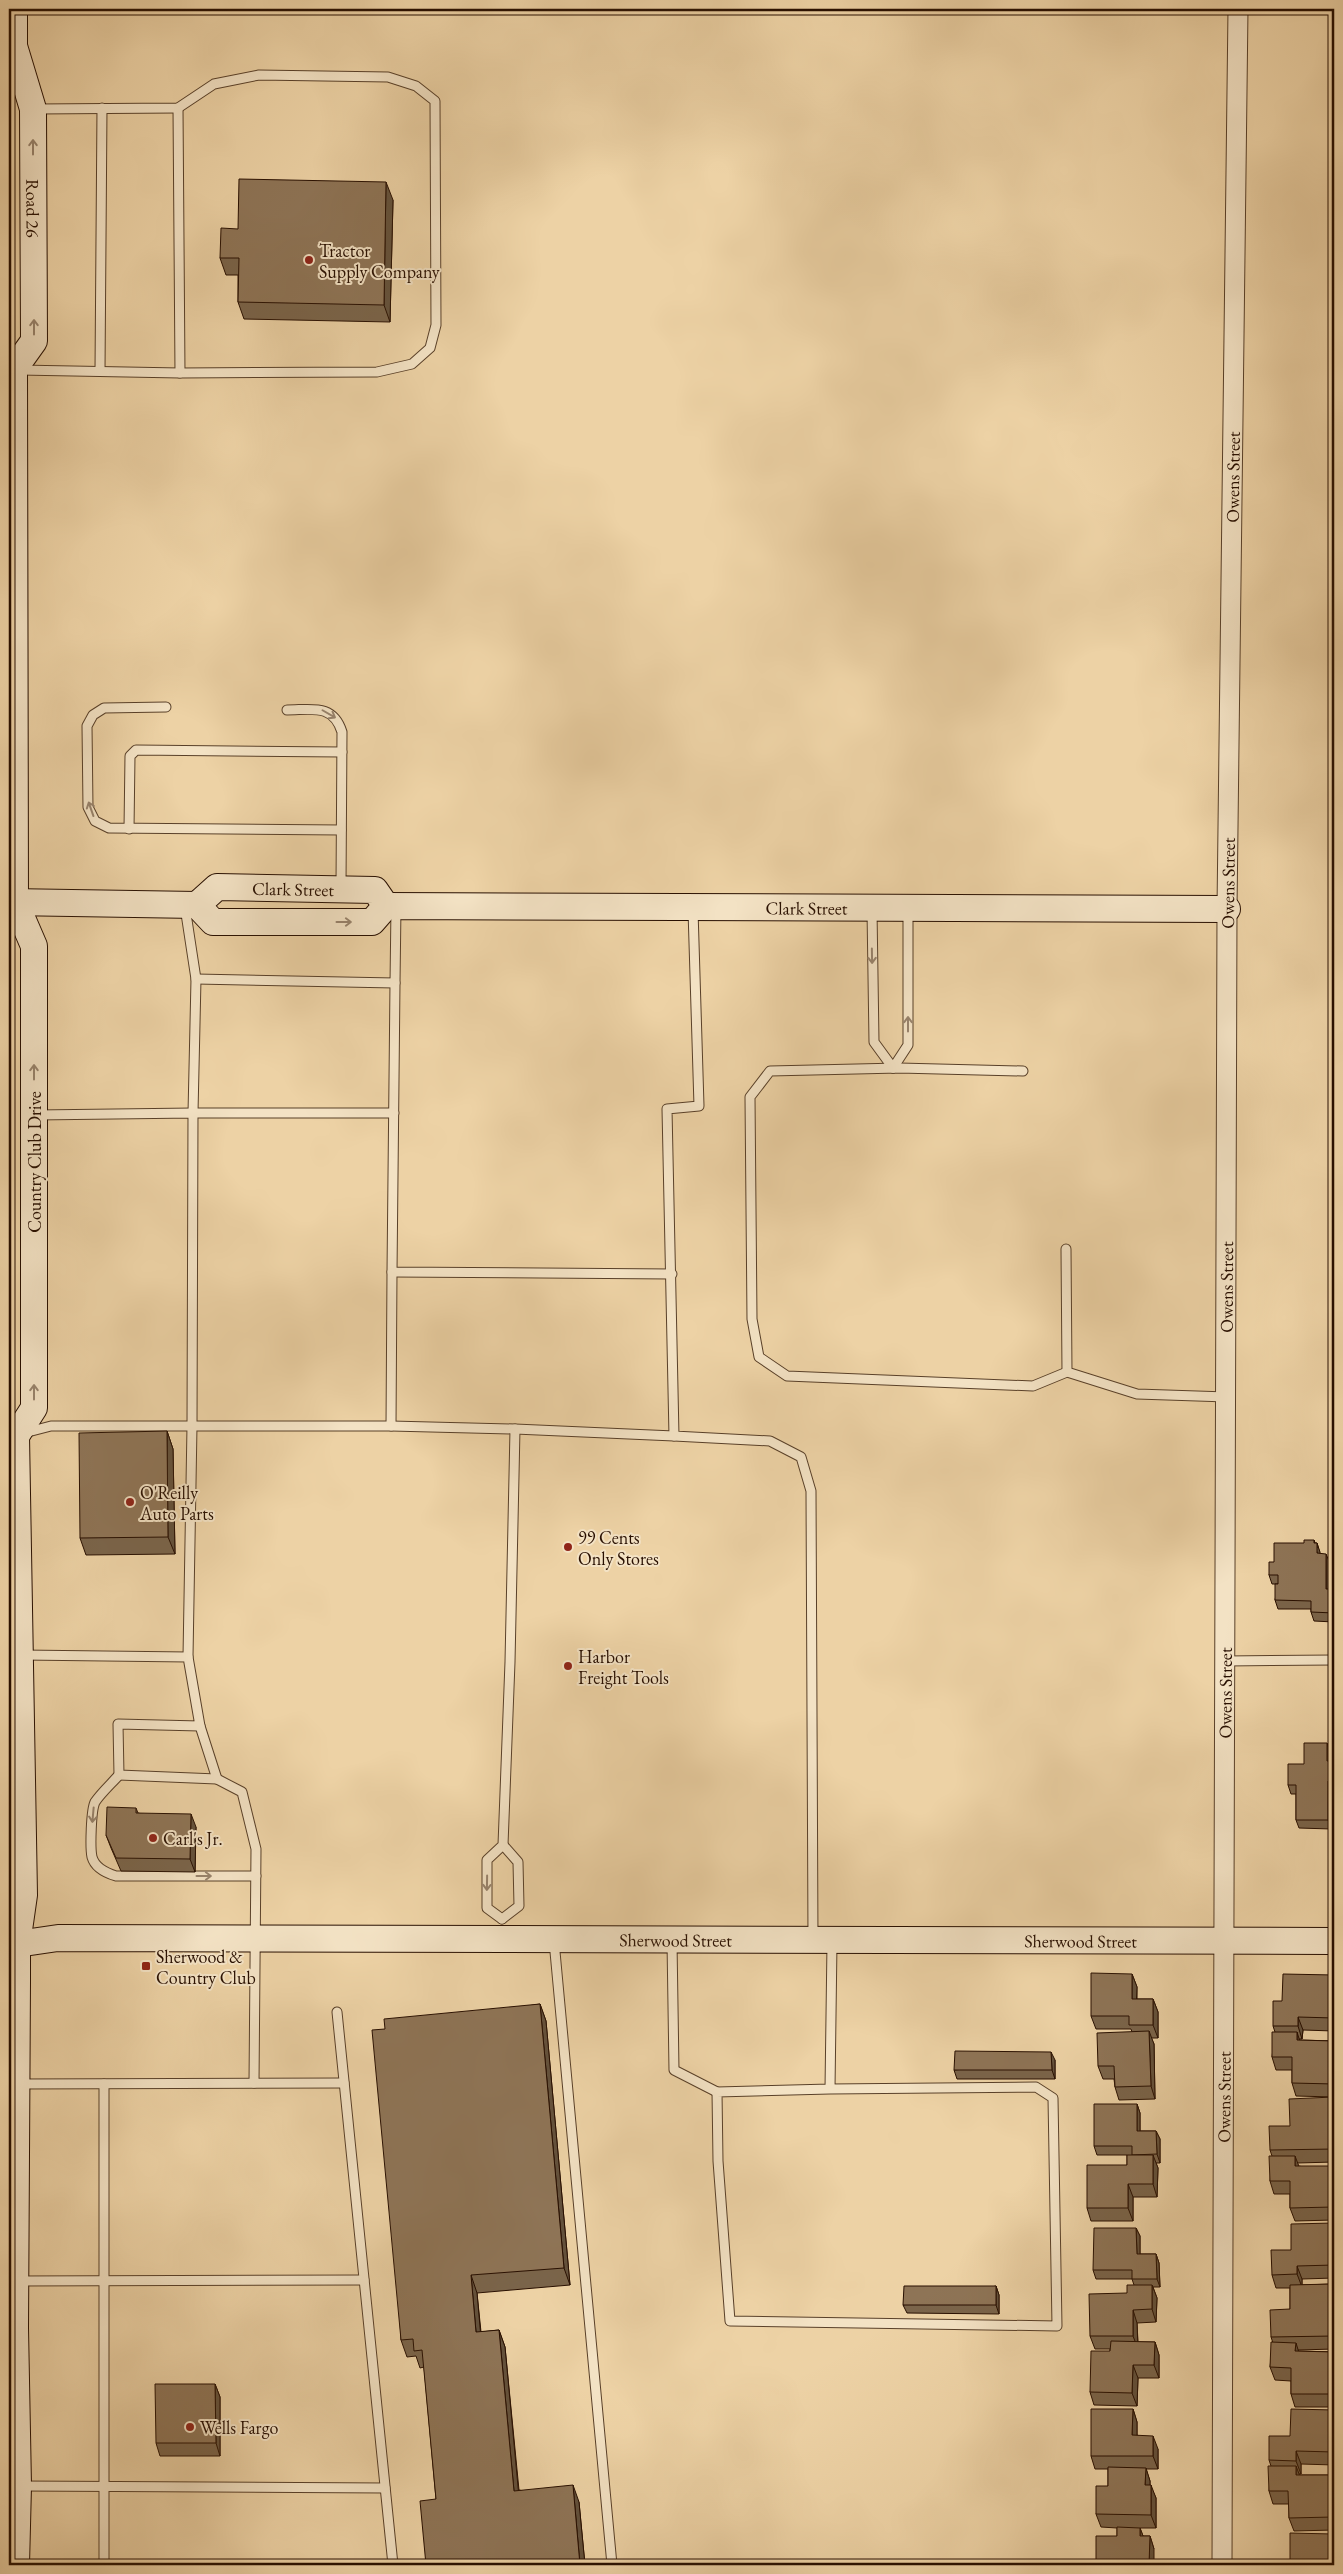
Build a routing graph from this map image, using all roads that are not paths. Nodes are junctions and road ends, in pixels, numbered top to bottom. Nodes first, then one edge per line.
1 (14, 9) edge
2 (1238, 9) edge
3 (11, 53) edge
4 (102, 108) junction
5 (178, 108) junction
6 (33, 109) junction
7 (11, 365) edge
8 (100, 371) junction
9 (180, 373) junction
10 (11, 476) edge
11 (11, 634) edge
12 (166, 707) dead end
13 (286, 710) dead end
14 (342, 752) junction
15 (129, 829) junction
16 (342, 830) junction
17 (341, 889) junction
18 (11, 906) edge
19 (191, 906) junction
20 (391, 906) junction
21 (692, 907) junction
22 (872, 907) junction
23 (908, 907) junction
24 (1227, 909) junction
25 (234, 922) junction
26 (196, 980) junction
27 (395, 983) junction
28 (893, 1068) junction
29 (1023, 1071) dead end
30 (193, 1113) junction
31 (394, 1113) junction
32 (34, 1115) junction
33 (1066, 1249) dead end
34 (392, 1272) junction
35 (672, 1274) junction
36 (1067, 1372) junction
37 (1227, 1397) junction
38 (192, 1426) junction
39 (391, 1426) junction
40 (515, 1428) junction
41 (11, 1432) edge
42 (674, 1436) junction
43 (14, 1544) edge
44 (14, 1580) edge
45 (21, 1655) junction
46 (188, 1657) junction
47 (1334, 1660) edge
48 (1226, 1661) junction
49 (200, 1726) junction
50 (119, 1775) junction
51 (217, 1780) junction
52 (503, 1845) junction
53 (256, 1876) junction
54 (503, 1929) junction
55 (254, 1938) junction
56 (554, 1939) junction
57 (672, 1939) junction
58 (823, 1940) junction
59 (1225, 1941) junction
60 (1334, 1941) edge
61 (13, 1945) edge
62 (337, 2012) dead end
63 (254, 2083) junction
64 (344, 2083) junction
65 (12, 2084) edge
66 (104, 2084) junction
67 (830, 2089) junction
68 (717, 2092) junction
69 (12, 2201) edge
70 (364, 2280) junction
71 (16, 2281) junction
72 (104, 2281) junction
73 (12, 2328) edge
74 (13, 2447) edge
75 (18, 2486) junction
76 (104, 2487) junction
77 (385, 2488) junction
78 (16, 2565) edge
79 (104, 2565) edge
80 (393, 2565) edge
81 (612, 2565) edge
82 (1222, 2565) edge

1 - 3 street, Road 26
2 - 24 street, Owens Street
3 - 6 street, Road 26
4 - 5 lane
4 - 6 lane
4 - 8 lane
5 - 9 lane
5 - 9 lane
7 -> 6 street, Road 26
7 - 8 lane
7 - 10 street
8 - 9 lane
10 - 11 street
11 - 18 street
15 -> 12 lane
13 -> 14 lane
14 - 15 lane
14 - 16 lane
15 - 16 lane
16 - 17 lane
17 - 19 street, Clark Street
17 - 20 street, Clark Street
17 - 25 street
18 - 19 street
32 -> 18 street, Country Club Drive
19 - 25 street, Clark Street
19 - 26 lane
20 - 21 street, Clark Street
25 -> 20 street, Clark Street
20 - 27 lane
21 - 22 street, Clark Street
21 - 35 lane
22 - 23 street, Clark Street
22 -> 28 lane
23 - 24 street, Clark Street
28 -> 23 lane
24 - 37 street, Owens Street
26 - 27 lane
26 - 30 lane
27 - 31 lane
28 - 29 lane
28 - 36 lane
30 - 31 lane
30 - 32 lane
30 - 38 lane
31 - 34 lane
41 -> 32 street, Country Club Drive
33 - 36 lane
34 - 35 lane
34 - 39 lane
35 - 42 lane
36 - 37 lane
37 - 48 street, Owens Street
38 - 39 lane
38 - 41 lane
38 - 46 lane
39 - 40 lane
40 - 42 lane
40 - 52 lane
41 - 43 street
42 - 58 lane
43 - 44 street
44 - 45 street
45 - 46 lane
45 - 61 street
46 - 49 lane
47 - 48 lane
48 - 59 street, Owens Street
49 - 50 lane
49 - 51 lane
50 - 51 lane
50 -> 53 lane
51 - 53 lane
52 - 54 lane
52 -> 54 lane
53 - 55 lane
54 - 55 street, Sherwood Street
54 - 56 street, Sherwood Street
55 - 61 street, Sherwood Street
55 - 63 lane
56 - 57 street, Sherwood Street
56 - 81 lane
57 - 58 street, Sherwood Street
57 - 68 lane
58 - 59 street, Sherwood Street
58 - 67 lane
59 - 60 street, Sherwood Street
59 - 82 street, Owens Street
61 - 65 street
62 - 64 lane
63 - 64 lane
63 - 66 lane
64 - 70 lane
65 - 66 lane
65 - 69 street
66 - 72 lane
67 - 68 lane
67 - 68 lane
69 - 71 street
70 - 72 lane
70 - 77 lane
71 - 72 lane
71 - 73 street
72 - 76 lane
73 - 74 street
74 - 75 street
75 - 76 lane
75 - 78 street
76 - 77 lane
76 - 79 lane
77 - 80 lane

